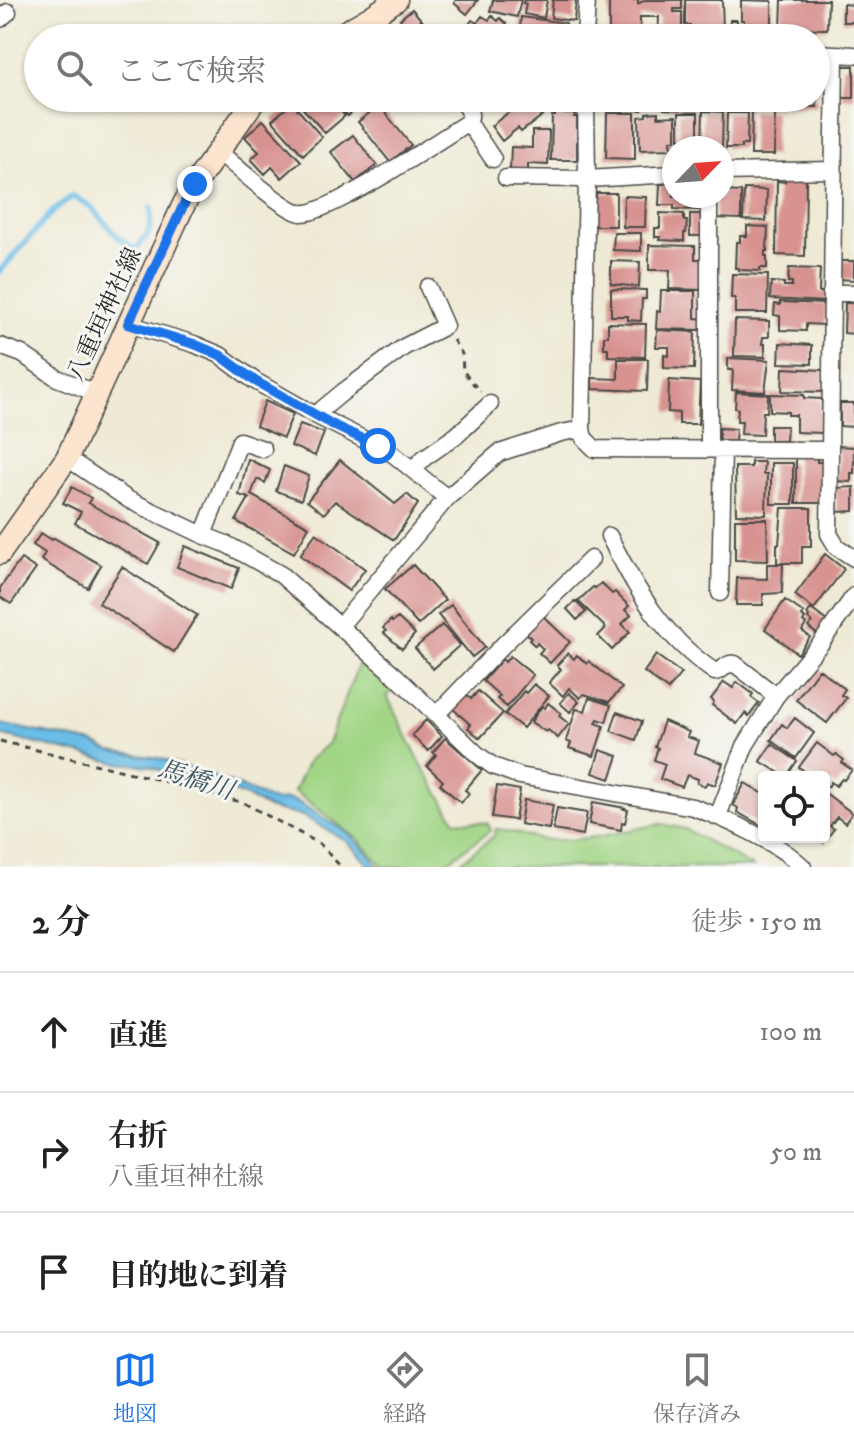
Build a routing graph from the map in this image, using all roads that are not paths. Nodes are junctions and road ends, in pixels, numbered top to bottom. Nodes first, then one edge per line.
1 (396, 0) edge
2 (587, 0) edge
3 (359, 24) edge
4 (586, 24) edge
5 (830, 54) edge
6 (835, 54) junction
7 (854, 55) edge
8 (246, 112) edge
9 (470, 112) edge
10 (586, 112) edge
11 (468, 122) junction
12 (218, 151) junction
13 (493, 159) dead end
14 (833, 170) junction
15 (734, 172) edge
16 (662, 175) edge
17 (506, 178) dead end
18 (587, 179) junction
19 (709, 208) edge
20 (428, 287) dead end
21 (831, 293) junction
22 (854, 293) edge
23 (128, 324) junction
24 (0, 346) edge
25 (96, 393) junction
26 (490, 404) road end
27 (315, 415) junction
28 (582, 429) junction
29 (263, 449) dead end
30 (716, 449) junction
31 (830, 450) junction
32 (67, 458) junction
33 (413, 469) junction
34 (447, 498) junction
35 (7, 526) edge
36 (203, 535) junction
37 (609, 536) dead end
38 (0, 553) edge
39 (854, 558) edge
40 (591, 559) dead end
41 (720, 593) dead end
42 (854, 596) edge
43 (340, 626) junction
44 (776, 696) junction
45 (436, 715) junction
46 (718, 816) junction
47 (803, 867) edge

1 - 3 main road
2 - 4 street
5 - 6 street
6 - 7 street
6 - 14 street
8 - 12 main road, 八重垣神社線
9 - 11 street
10 - 18 street
11 - 12 street
11 - 13 street
12 - 23 main road, 八重垣神社線
14 - 15 street
14 - 21 street
16 - 18 street
17 - 18 street
18 - 28 street
19 - 30 street
20 - 27 street
21 - 22 street
21 - 31 street
23 - 25 main road, 八重垣神社線
23 - 27 street
24 - 25 street
25 - 32 main road, 八重垣神社線
26 - 33 street
27 - 33 street
28 - 30 street
28 - 34 street
29 - 36 street
30 - 31 street
30 - 41 street
31 - 39 street
32 - 35 main road, 八重垣神社線
32 - 36 street
33 - 34 street
34 - 43 street
35 - 38 main road, 八重垣神社線
36 - 43 street
37 - 44 street
40 - 45 street
42 - 44 street
43 - 45 street
44 - 46 street
45 - 46 street
46 - 47 street

